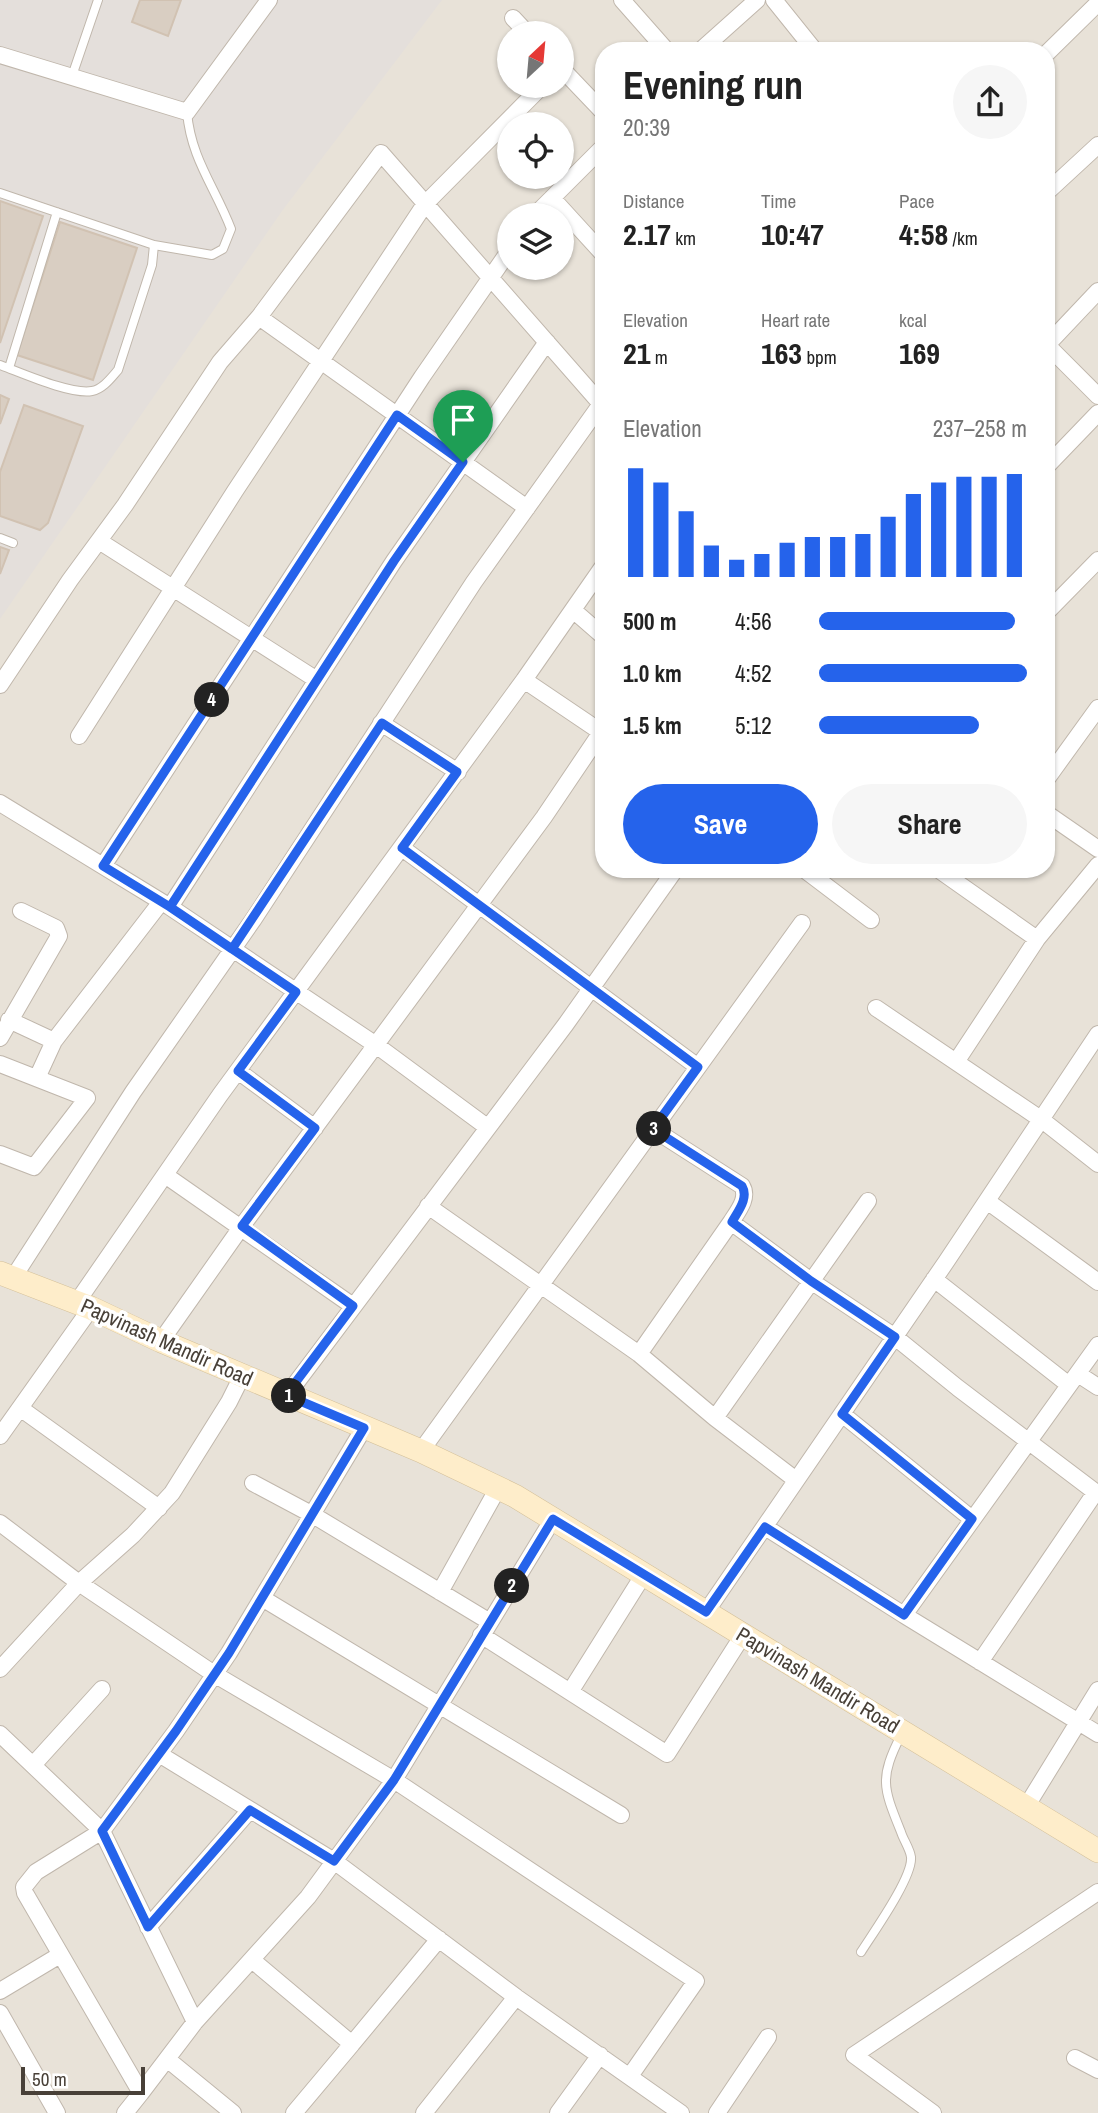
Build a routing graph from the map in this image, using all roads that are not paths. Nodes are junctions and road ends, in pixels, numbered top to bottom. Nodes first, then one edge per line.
1 (98, 0) edge
2 (269, 0) edge
3 (622, 0) edge
4 (757, 0) edge
5 (774, 0) edge
6 (1098, 3) edge
7 (513, 18) dead end
8 (516, 21) edge
9 (659, 42) edge
10 (710, 42) edge
11 (809, 42) edge
12 (1055, 45) edge
13 (0, 55) edge
14 (72, 76) junction
15 (574, 82) edge
16 (530, 98) edge
17 (595, 104) edge
18 (187, 113) junction
19 (1098, 145) edge
20 (595, 155) edge
21 (1055, 185) edge
22 (0, 193) edge
23 (552, 198) junction
24 (547, 203) edge
25 (425, 204) junction
26 (57, 212) junction
27 (153, 245) junction
28 (595, 245) edge
29 (497, 267) edge
30 (489, 278) junction
31 (1098, 291) edge
32 (259, 317) junction
33 (1055, 337) edge
34 (547, 342) junction
35 (1055, 353) edge
36 (322, 362) junction
37 (4, 367) edge
38 (595, 395) edge
39 (1098, 396) edge
40 (595, 413) edge
41 (1098, 413) edge
42 (397, 415) junction
43 (1055, 458) edge
44 (463, 462) junction
45 (527, 508) junction
46 (0, 538) edge
47 (99, 541) junction
48 (13, 543) dead end
49 (1098, 560) edge
50 (595, 578) edge
51 (173, 587) junction
52 (1055, 604) edge
53 (573, 610) junction
54 (595, 629) edge
55 (252, 639) junction
56 (317, 680) junction
57 (524, 680) junction
58 (0, 685) edge
59 (1098, 708) edge
60 (382, 723) junction
61 (595, 726) edge
62 (79, 736) dead end
63 (595, 740) edge
64 (1055, 768) edge
65 (457, 772) junction
66 (2, 810) edge
67 (1055, 819) edge
68 (402, 848) junction
69 (1098, 849) edge
70 (1098, 865) edge
71 (103, 866) junction
72 (669, 878) edge
73 (816, 878) edge
74 (950, 878) edge
75 (166, 904) junction
76 (479, 905) junction
77 (21, 911) dead end
78 (871, 920) dead end
79 (802, 923) dead end
80 (1037, 939) junction
81 (232, 949) junction
82 (592, 988) junction
83 (296, 992) junction
84 (876, 1008) dead end
85 (9, 1020) junction
86 (0, 1038) edge
87 (54, 1041) junction
88 (1096, 1043) edge
89 (376, 1045) junction
90 (956, 1062) junction
91 (0, 1064) edge
92 (698, 1067) junction
93 (238, 1071) junction
94 (37, 1078) junction
95 (1042, 1120) junction
96 (487, 1127) junction
97 (315, 1128) junction
98 (653, 1129) junction
99 (0, 1154) edge
100 (1098, 1164) edge
101 (165, 1175) junction
102 (868, 1201) dead end
103 (987, 1201) junction
104 (428, 1206) junction
105 (732, 1222) junction
106 (242, 1226) junction
107 (6, 1276) edge
108 (934, 1279) junction
109 (811, 1281) junction
110 (1098, 1282) edge
111 (541, 1285) junction
112 (84, 1305) junction
113 (353, 1306) junction
114 (895, 1337) junction
115 (161, 1341) junction
116 (1098, 1345) edge
117 (639, 1354) junction
118 (242, 1376) junction
119 (1074, 1379) junction
120 (1098, 1387) edge
121 (286, 1395) junction
122 (20, 1408) junction
123 (842, 1414) junction
124 (715, 1418) junction
125 (364, 1428) junction
126 (0, 1436) edge
127 (1027, 1442) junction
128 (421, 1451) junction
129 (796, 1480) junction
130 (253, 1483) dead end
131 (498, 1488) junction
132 (1097, 1493) edge
133 (159, 1508) junction
134 (313, 1515) junction
135 (553, 1519) junction
136 (972, 1519) junction
137 (0, 1524) edge
138 (765, 1527) junction
139 (643, 1574) junction
140 (79, 1583) junction
141 (440, 1592) junction
142 (262, 1598) junction
143 (706, 1612) junction
144 (904, 1615) junction
145 (485, 1629) junction
146 (743, 1635) junction
147 (980, 1662) junction
148 (0, 1669) edge
149 (214, 1674) junction
150 (102, 1689) dead end
151 (1098, 1690) edge
152 (570, 1692) junction
153 (439, 1705) junction
154 (1079, 1722) junction
155 (903, 1732) junction
156 (0, 1734) edge
157 (1098, 1734) edge
158 (159, 1754) junction
159 (33, 1765) junction
160 (394, 1780) junction
161 (1026, 1807) junction
162 (250, 1810) junction
163 (621, 1815) dead end
164 (102, 1831) junction
165 (1098, 1851) edge
166 (334, 1861) junction
167 (1098, 1892) edge
168 (148, 1927) junction
169 (439, 1940) junction
170 (861, 1952) dead end
171 (60, 1955) junction
172 (252, 1960) junction
173 (0, 1992) edge
174 (516, 1997) junction
175 (0, 2014) edge
176 (195, 2022) junction
177 (768, 2037) dead end
178 (352, 2044) junction
179 (600, 2054) junction
180 (1075, 2058) dead end
181 (167, 2059) junction
182 (1098, 2070) edge
183 (630, 2076) junction
184 (141, 2093) junction
185 (57, 2113) edge
186 (125, 2113) edge
187 (233, 2113) edge
188 (294, 2113) edge
189 (424, 2113) edge
190 (558, 2113) edge
191 (681, 2113) edge
192 (717, 2113) edge
193 (933, 2113) edge

1 - 14 lane
2 - 18 street
3 - 9 street
4 - 10 street
5 - 11 street
6 - 12 street
7 - 8 street
13 - 14 street
14 - 18 street
15 - 17 street
16 - 25 street
18 - 27 lane
19 - 21 street
20 - 23 street
22 - 26 lane
23 - 24 street
23 - 28 street
25 - 30 street
25 - 32 street
25 - 36 street
26 - 27 lane
26 - 37 lane
27 - 37 lane
29 - 30 street
30 - 34 street
30 - 42 street
31 - 33 street
32 - 36 street
32 - 47 street
34 - 38 street
34 - 44 street
35 - 39 street
36 - 42 street
36 - 51 street
40 - 45 street
41 - 43 street
42 - 44 street
42 - 55 street
44 - 45 street
44 - 56 street
45 - 60 street
46 - 48 lane
47 - 51 street
47 - 58 street
49 - 52 street
50 - 53 street
51 - 55 street
51 - 62 street
53 - 54 street
53 - 57 street
55 - 56 street
55 - 71 street
56 - 75 street
57 - 61 street
57 - 65 street
59 - 64 street
60 - 65 street
60 - 81 street
63 - 76 street
65 - 68 street
66 - 71 street
67 - 69 street
68 - 76 street
68 - 83 street
70 - 80 street
71 - 75 street
72 - 82 street
73 - 78 street
74 - 80 street
75 - 81 street
75 - 87 street
76 - 82 street
76 - 89 street
77 - 85 street
79 - 92 street
80 - 90 street
81 - 83 street
81 - 107 street
82 - 92 street
82 - 96 street
83 - 89 street
83 - 93 street
84 - 90 street
85 - 86 street
85 - 87 street
87 - 94 street
88 - 95 street
89 - 96 street
89 - 97 street
90 - 95 street
91 - 94 street
92 - 98 street
93 - 97 street
93 - 101 street
94 - 99 street
95 - 100 street
95 - 103 street
96 - 104 street
97 - 106 street
98 - 105 street
98 - 111 street
101 - 106 street
101 - 112 street
102 - 109 street
103 - 108 street
103 - 110 street
104 - 111 street
104 - 113 street
105 - 109 street
105 - 117 street
106 - 113 street
106 - 115 street
107 - 112 street, Papvinash Mandir Road
108 - 114 street
108 - 119 street
109 - 114 street
109 - 124 street
111 - 117 street
111 - 128 street
112 - 115 street, Papvinash Mandir Road
112 - 122 street
113 - 121 street
114 - 123 street
114 - 127 street
115 - 118 street, Papvinash Mandir Road
116 - 119 street
117 - 124 street
118 - 121 street, Papvinash Mandir Road
118 - 133 street
119 - 120 street
119 - 127 street
121 - 125 street, Papvinash Mandir Road
122 - 126 street
122 - 133 street
123 - 129 street
123 - 136 street
124 - 129 street
125 - 128 street, Papvinash Mandir Road
125 - 134 street
127 - 132 street
127 - 136 street
128 - 131 street, Papvinash Mandir Road
129 - 138 street
130 - 134 street
131 - 135 street, Papvinash Mandir Road
131 - 141 street
132 - 147 street
133 - 140 street
134 - 141 street
134 - 142 street
135 - 139 street, Papvinash Mandir Road
135 - 145 street
136 - 144 street
137 - 140 street
138 - 143 street
138 - 144 street
139 - 143 street, Papvinash Mandir Road
139 - 152 street
140 - 148 street
140 - 149 street
141 - 145 street
142 - 149 street
142 - 153 street
143 - 146 street, Papvinash Mandir Road
144 - 147 street
145 - 152 street
145 - 153 street
146 - 152 street
146 - 155 street, Papvinash Mandir Road
147 - 154 street
149 - 158 street
149 - 160 street
150 - 159 street
151 - 154 street
153 - 160 street
153 - 163 street
154 - 157 street
154 - 161 street
155 - 161 street, Papvinash Mandir Road
155 - 170 lane
156 - 159 street
158 - 162 street
158 - 164 street
159 - 164 street
160 - 166 street
160 - 183 street
161 - 165 street, Papvinash Mandir Road
162 - 166 street
162 - 168 street
164 - 168 street
164 - 171 street
166 - 169 street
166 - 172 street
167 - 193 street
168 - 176 street
169 - 174 street
169 - 178 street
171 - 173 street
171 - 184 street
172 - 176 street
172 - 178 street
174 - 179 street
174 - 189 street
175 - 185 street
176 - 181 street
177 - 192 street
178 - 188 street
179 - 183 street
179 - 190 street
180 - 182 street
181 - 184 street
181 - 187 street
183 - 191 street
184 - 186 street

